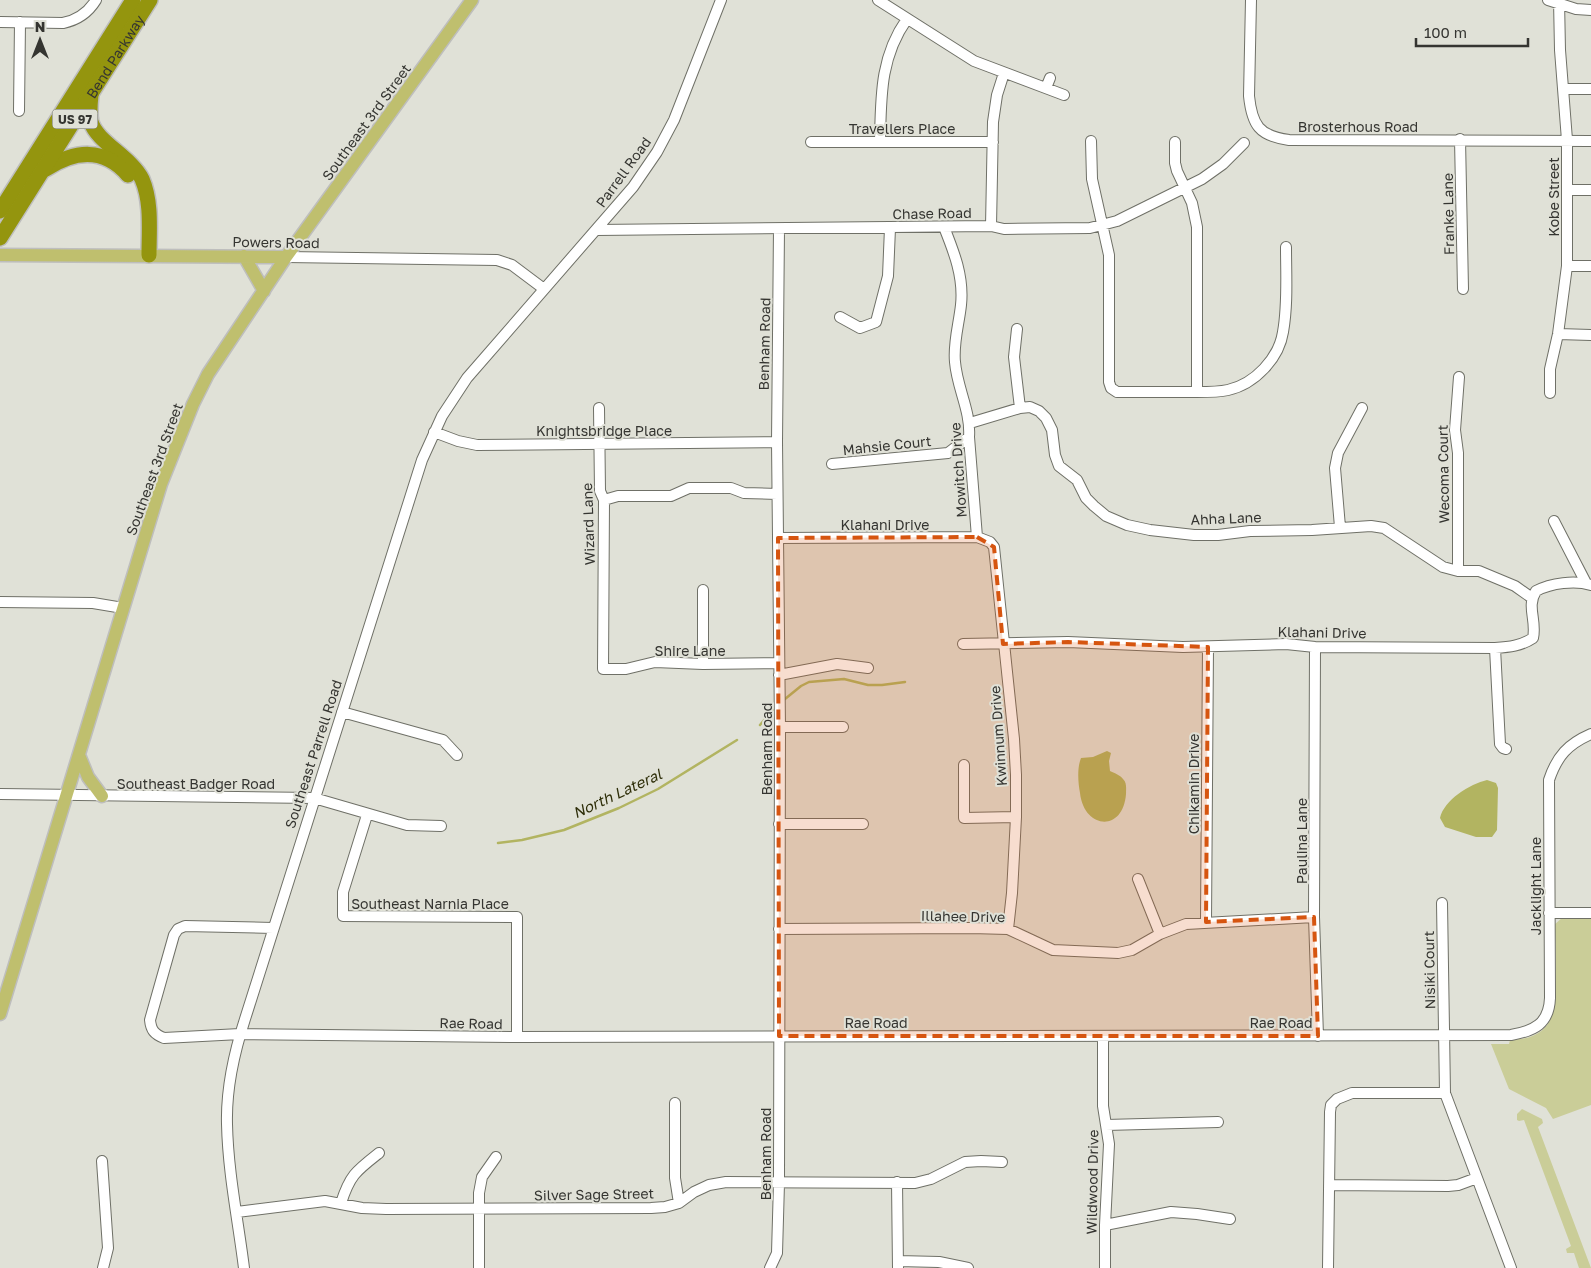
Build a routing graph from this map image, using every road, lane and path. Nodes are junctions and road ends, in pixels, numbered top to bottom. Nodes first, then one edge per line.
1 (96, 0) edge
2 (133, 0) edge
3 (150, 0) edge
4 (472, 0) edge
5 (721, 0) edge
6 (878, 0) edge
7 (1251, 0) edge
8 (1548, 0) edge
9 (1559, 2) edge
10 (1591, 10) edge
11 (908, 19) junction
12 (0, 22) edge
13 (20, 22) junction
14 (1004, 73) junction
15 (1563, 89) junction
16 (1591, 89) edge
17 (91, 95) junction
18 (1064, 95) dead end
19 (19, 111) dead end
20 (1460, 139) junction
21 (1567, 140) junction
22 (880, 141) junction
23 (1091, 141) dead end
24 (1591, 141) edge
25 (811, 142) dead end
26 (992, 142) junction
27 (1175, 142) dead end
28 (1244, 143) dead end
29 (43, 171) junction
30 (1185, 188) junction
31 (1567, 190) junction
32 (1591, 190) edge
33 (0, 211) edge
34 (1101, 225) junction
35 (991, 226) junction
36 (944, 227) junction
37 (890, 228) junction
38 (779, 229) junction
39 (596, 230) junction
40 (0, 238) edge
41 (1286, 247) dead end
42 (0, 255) edge
43 (144, 255) junction
44 (244, 256) junction
45 (286, 256) junction
46 (1567, 266) junction
47 (1591, 266) edge
48 (544, 289) junction
49 (1463, 289) dead end
50 (264, 291) junction
51 (840, 317) dead end
52 (1017, 330) dead end
53 (1558, 334) junction
54 (1591, 335) edge
55 (1459, 377) dead end
56 (1197, 392) junction
57 (1550, 393) dead end
58 (599, 408) dead end
59 (1020, 408) junction
60 (1362, 408) dead end
61 (970, 423) junction
62 (434, 432) junction
63 (970, 437) junction
64 (777, 442) junction
65 (600, 444) junction
66 (832, 464) dead end
67 (778, 494) junction
68 (604, 500) junction
69 (1554, 521) dead end
70 (1340, 527) junction
71 (977, 537) junction
72 (778, 538) junction
73 (990, 542) joint
74 (1458, 571) junction
75 (1589, 584) edge
76 (704, 590) dead end
77 (1532, 598) junction
78 (0, 602) edge
79 (123, 608) junction
80 (963, 644) dead end
81 (1003, 644) junction
82 (1208, 647) junction
83 (1315, 647) junction
84 (1495, 648) junction
85 (778, 663) junction
86 (704, 664) junction
87 (868, 668) dead end
88 (604, 669) joint
89 (779, 676) junction
90 (342, 712) junction
91 (780, 727) junction
92 (844, 727) dead end
93 (1591, 734) edge
94 (1506, 749) dead end
95 (78, 755) junction
96 (457, 755) dead end
97 (964, 764) dead end
98 (0, 794) edge
99 (66, 795) junction
100 (102, 796) junction
101 (314, 798) junction
102 (367, 815) junction
103 (1016, 817) junction
104 (779, 824) junction
105 (863, 824) dead end
106 (441, 826) dead end
107 (1138, 879) dead end
108 (1442, 904) dead end
109 (1549, 913) junction
110 (1591, 913) edge
111 (1314, 917) junction
112 (1206, 922) junction
113 (273, 928) junction
114 (779, 929) junction
115 (1008, 929) junction
116 (1160, 934) junction
117 (0, 1014) edge
118 (240, 1034) junction
119 (1511, 1035) joint
120 (779, 1036) junction
121 (1103, 1036) junction
122 (1318, 1036) junction
123 (1444, 1036) junction
124 (517, 1037) junction
125 (1445, 1092) junction
126 (675, 1103) dead end
127 (1218, 1122) dead end
128 (1106, 1125) junction
129 (379, 1153) dead end
130 (496, 1158) dead end
131 (102, 1161) dead end
132 (1002, 1162) dead end
133 (1477, 1178) junction
134 (897, 1182) junction
135 (779, 1183) junction
136 (1329, 1185) junction
137 (341, 1203) junction
138 (679, 1203) junction
139 (479, 1209) junction
140 (237, 1212) junction
141 (1230, 1219) dead end
142 (1105, 1225) junction
143 (898, 1265) edge
144 (103, 1268) edge
145 (244, 1268) edge
146 (479, 1268) edge
147 (770, 1268) edge
148 (968, 1268) edge
149 (1105, 1268) edge
150 (1328, 1268) edge
151 (1511, 1268) edge

1 - 13 street
2 - 33 highway, Bend Parkway / US 97
3 - 17 highway, Bend Parkway / US 97
4 - 45 main road, Southeast 3rd Street
5 - 39 street, Parrell Road
6 - 11 street
7 - 20 street, Brosterhous Road
8 - 9 street
9 - 10 street
9 - 15 street, Kobe Street
11 - 14 street
11 - 22 street
12 - 13 street
13 - 19 street
14 - 18 street
14 - 26 street
15 - 16 street
15 - 21 street, Kobe Street
17 - 29 highway, Bend Parkway / US 97
17 - 43 highway
20 - 21 street, Brosterhous Road
20 - 49 street, Franke Lane
21 - 24 street, Brosterhous Road
21 - 31 street, Kobe Street
22 - 25 street, Travellers Place
22 - 26 street, Travellers Place
23 - 34 street
26 - 35 street
27 - 30 street
28 - 30 street, Chase Road
29 - 40 highway, Bend Parkway / US 97
29 - 43 highway
30 - 34 street, Chase Road
30 - 56 street
31 - 32 street
31 - 46 street, Kobe Street
34 - 35 street, Chase Road
34 - 56 street
35 - 36 street, Chase Road
36 - 37 street, Chase Road
36 - 61 street, Mowitch Drive
37 - 38 street, Chase Road
37 - 51 street
38 - 39 street, Chase Road
38 - 64 street, Benham Road
39 - 48 street, Parrell Road
41 - 56 street
42 - 43 main road, Powers Road
43 - 44 main road, Powers Road
44 - 45 main road, Powers Road
44 - 50 main road
45 - 48 street, Powers Road
45 - 50 main road, Southeast 3rd Street
46 - 47 street
46 - 53 street, Kobe Street
48 - 62 street, Southeast Parrell Road
50 - 79 main road, Southeast 3rd Street
52 - 59 street
53 - 54 street
53 - 57 street, Kobe Street
55 - 74 street, Wecoma Court
58 - 65 street, Wizard Lane
59 - 61 street
59 - 70 street, Ahha Lane
60 - 70 street
61 - 63 street, Mowitch Drive
62 - 65 street, Knightsbridge Place
62 - 90 street, Southeast Parrell Road
63 - 66 street, Mahsie Court
63 - 71 street, Mowitch Drive
64 - 65 street, Knightsbridge Place
64 - 67 street, Benham Road
65 - 68 street, Wizard Lane
67 - 68 street
67 - 72 street, Benham Road
68 - 88 street, Wizard Lane
69 - 75 street
70 - 74 street, Ahha Lane
71 - 72 street, Klahani Drive
71 - 73 street, Klahani Drive
72 - 85 street, Benham Road
73 - 81 street, Kwinnum Drive
74 - 77 street, Ahha Lane
75 - 77 street
76 - 86 street
77 - 84 street, Klahani Drive
78 - 79 street
79 - 95 main road, Southeast 3rd Street
80 - 81 street, Klahani Drive
81 - 82 street, Klahani Drive
81 - 103 street, Kwinnum Drive
82 - 83 street, Klahani Drive
82 - 112 street, Chikamin Drive
83 - 84 street, Klahani Drive
83 - 111 street, Paulina Lane
84 - 94 street
85 - 86 street, Shire Lane
85 - 89 street, Benham Road
86 - 88 street, Shire Lane
87 - 89 street
89 - 91 street, Benham Road
90 - 96 street
90 - 101 street, Southeast Parrell Road
91 - 92 street
91 - 104 street, Benham Road
93 - 109 street, Jacklight Lane
95 - 99 main road, Southeast 3rd Street
95 - 100 main road
97 - 103 street
98 - 99 street, Southeast Badger Road
99 - 100 street, Southeast Badger Road
99 - 117 main road, Southeast 3rd Street
100 - 101 street, Southeast Badger Road
101 - 102 street, Southeast Badger Road
101 - 113 street, Southeast Parrell Road
102 - 106 street, Southeast Badger Road
102 - 124 street, Southeast Narnia Place
103 - 115 street, Kwinnum Drive
104 - 105 street
104 - 114 street, Benham Road
107 - 116 street
108 - 123 street, Nisiki Court
109 - 110 street
109 - 119 street, Jacklight Lane
111 - 112 street, Illahee Drive
111 - 122 street, Paulina Lane
112 - 116 street, Illahee Drive
113 - 118 street, Southeast Parrell Road
113 - 118 street, Rae Road
114 - 115 street, Illahee Drive
114 - 120 street, Benham Road
115 - 116 street, Illahee Drive
118 - 124 street, Rae Road
118 - 140 street, Southeast Parrell Road
119 - 123 street, Rae Road
120 - 121 street, Rae Road
120 - 124 street, Rae Road
120 - 135 street, Benham Road
121 - 122 street, Rae Road
121 - 128 street, Wildwood Drive
122 - 123 street, Rae Road
123 - 125 street, Nisiki Court
125 - 133 street, Nisiki Court
125 - 136 street
126 - 138 street
127 - 128 street
128 - 142 street, Wildwood Drive
129 - 137 street
130 - 139 street
131 - 144 street
132 - 134 street, Silver Sage Street
133 - 136 street
133 - 151 street, Nisiki Court
134 - 135 street, Silver Sage Street
134 - 143 street
135 - 138 street, Silver Sage Street
135 - 147 street, Benham Road
136 - 150 street
137 - 139 street, Silver Sage Street
137 - 140 street, Silver Sage Street
138 - 139 street, Silver Sage Street
139 - 146 street
140 - 145 street, Southeast Parrell Road
141 - 142 street
142 - 149 street, Wildwood Drive
143 - 148 street

